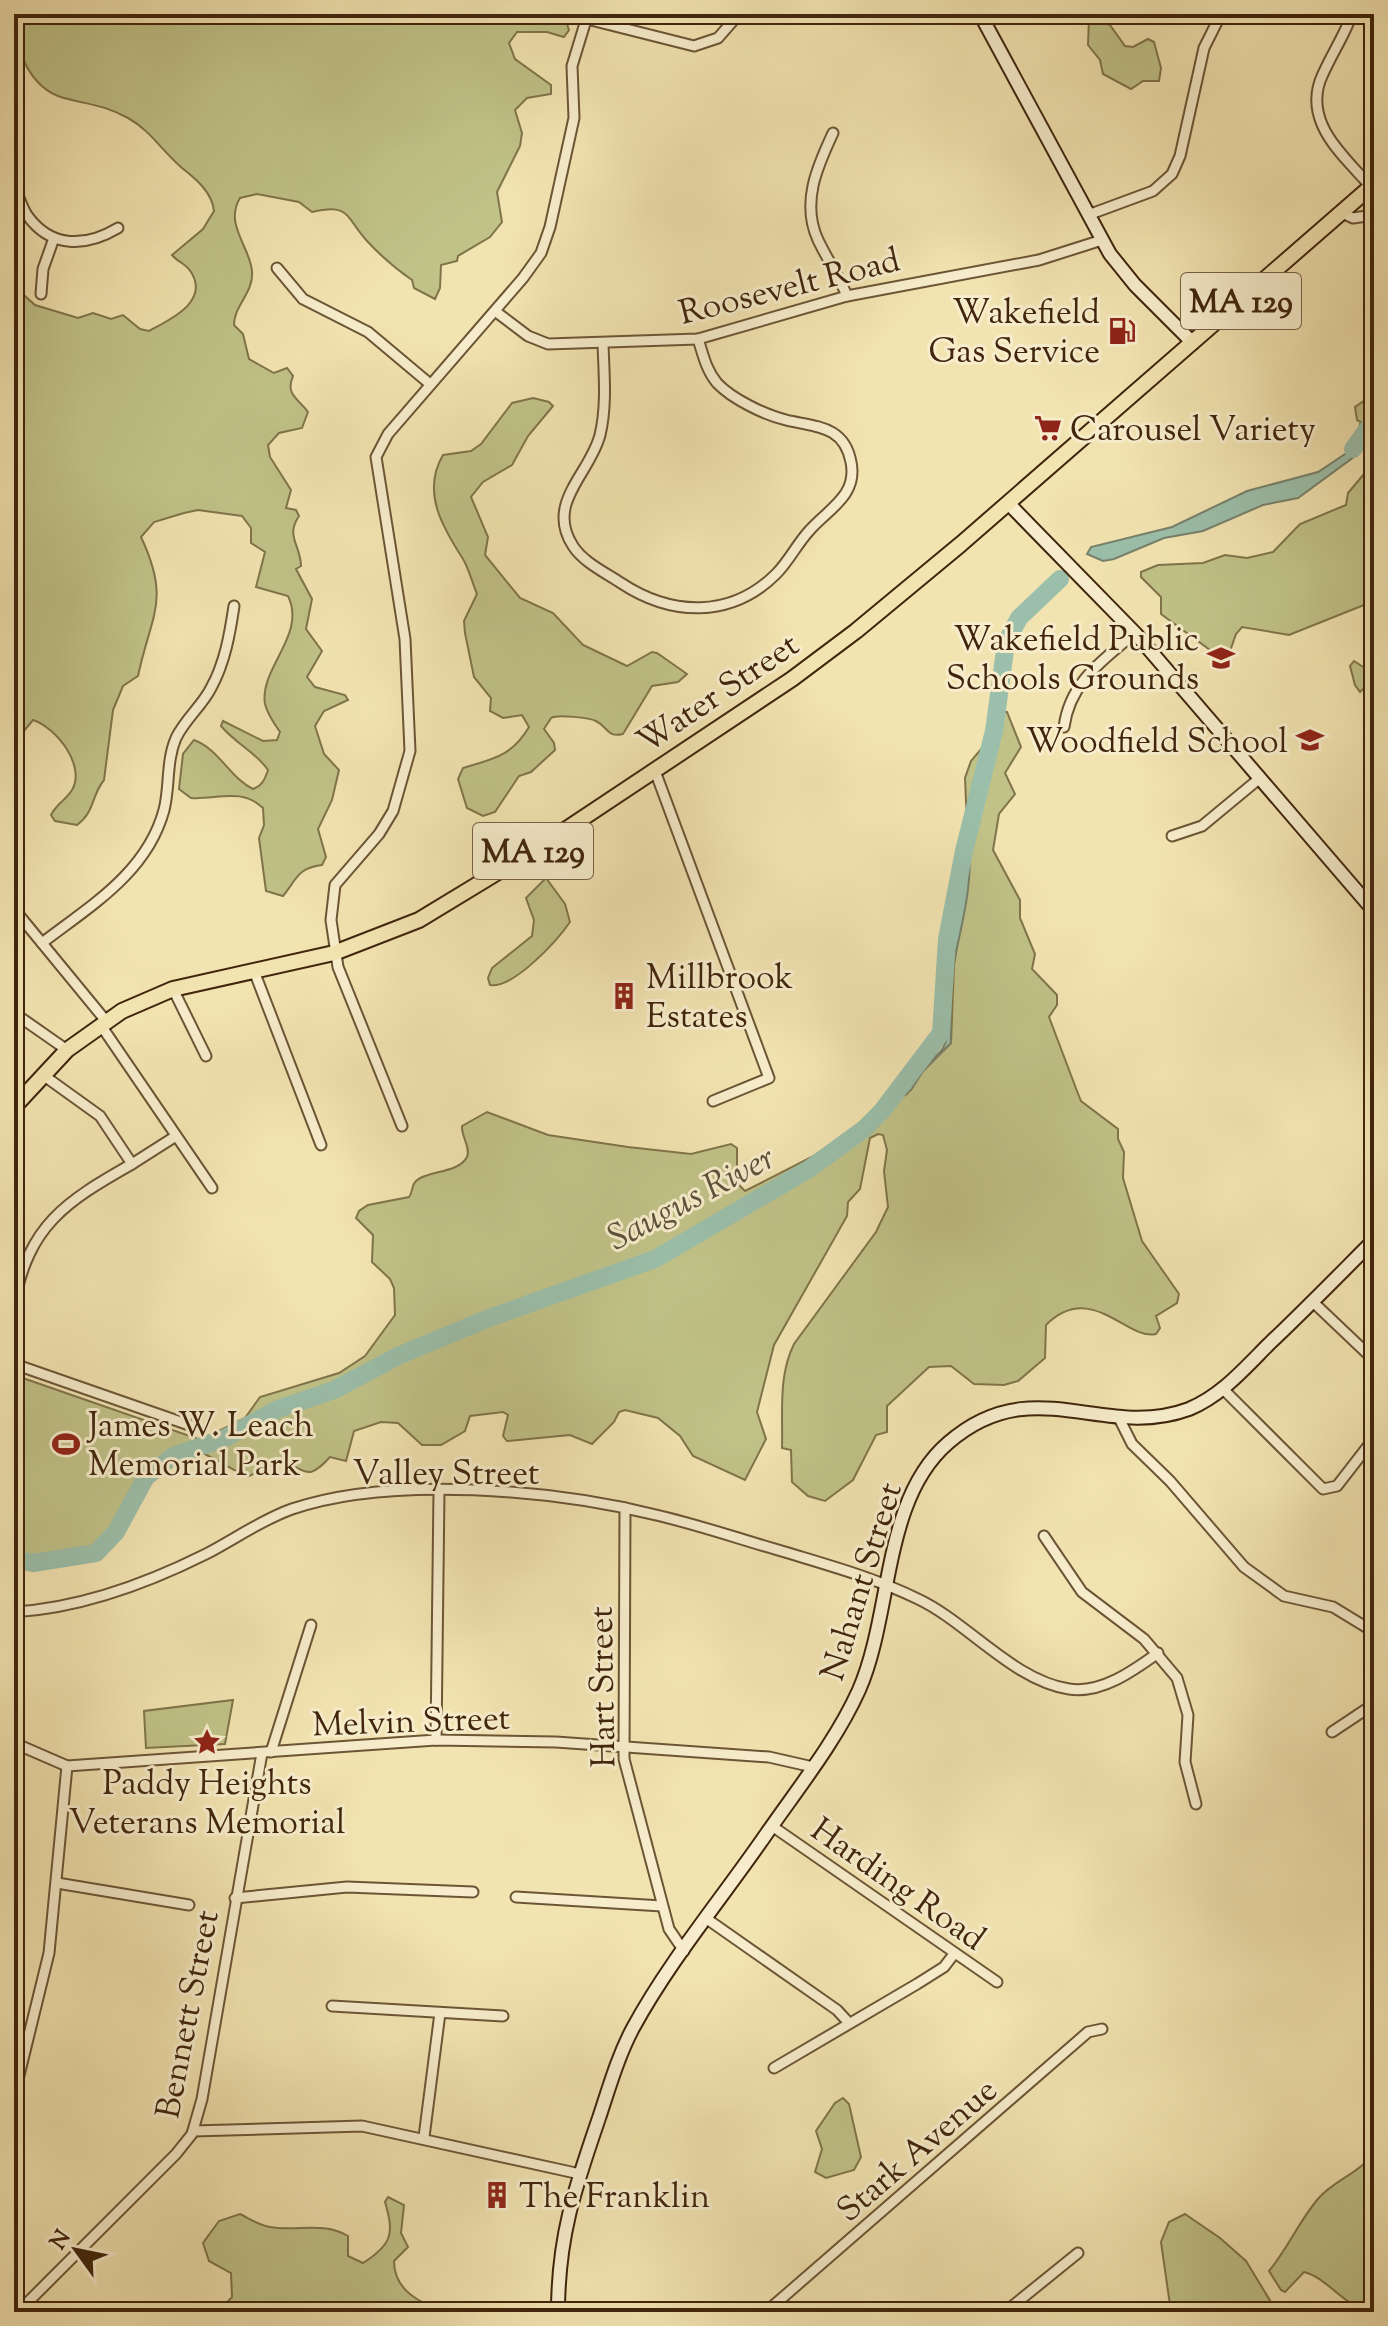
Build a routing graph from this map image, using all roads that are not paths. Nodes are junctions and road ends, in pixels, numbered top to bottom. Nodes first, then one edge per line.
1 (567, 14) edge
2 (739, 14) edge
3 (980, 14) edge
4 (1221, 14) edge
5 (1352, 14) edge
6 (586, 20) junction
7 (833, 133) dead end
8 (14, 186) edge
9 (1371, 192) edge
10 (1342, 213) junction
11 (1088, 215) junction
12 (1374, 215) edge
13 (118, 228) dead end
14 (54, 238) junction
15 (1102, 240) junction
16 (277, 268) dead end
17 (41, 294) dead end
18 (847, 296) junction
19 (495, 311) junction
20 (698, 339) junction
21 (1193, 343) junction
22 (603, 344) junction
23 (430, 384) junction
24 (1008, 503) junction
25 (234, 606) dead end
26 (1135, 633) junction
27 (1064, 727) dead end
28 (655, 771) junction
29 (1260, 778) junction
30 (1172, 836) dead end
31 (14, 909) edge
32 (1374, 911) edge
33 (42, 943) junction
34 (334, 953) junction
35 (254, 971) junction
36 (173, 989) junction
37 (14, 1013) edge
38 (103, 1022) junction
39 (67, 1050) junction
40 (206, 1056) dead end
41 (43, 1075) junction
42 (713, 1101) dead end
43 (14, 1107) edge
44 (402, 1126) dead end
45 (176, 1136) junction
46 (321, 1145) dead end
47 (132, 1164) junction
48 (212, 1188) dead end
49 (1374, 1240) edge
50 (1313, 1302) junction
51 (14, 1304) edge
52 (1374, 1360) edge
53 (14, 1364) edge
54 (1222, 1388) junction
55 (1118, 1416) junction
56 (192, 1426) dead end
57 (1368, 1446) dead end
58 (439, 1491) junction
59 (625, 1508) junction
60 (1044, 1536) dead end
61 (889, 1586) junction
62 (14, 1612) edge
63 (311, 1625) dead end
64 (1374, 1632) edge
65 (1158, 1653) junction
66 (1374, 1704) edge
67 (1332, 1732) dead end
68 (436, 1740) junction
69 (14, 1743) edge
70 (624, 1747) junction
71 (266, 1752) junction
72 (67, 1766) junction
73 (813, 1767) junction
74 (1196, 1804) dead end
75 (772, 1826) junction
76 (57, 1883) junction
77 (473, 1892) dead end
78 (516, 1897) dead end
79 (235, 1898) junction
80 (189, 1905) dead end
81 (662, 1906) junction
82 (707, 1919) junction
83 (684, 1951) junction
84 (954, 1954) junction
85 (997, 1982) dead end
86 (332, 2006) dead end
87 (440, 2013) junction
88 (503, 2016) dead end
89 (849, 2023) junction
90 (1102, 2029) dead end
91 (774, 2068) dead end
92 (14, 2096) edge
93 (193, 2131) junction
94 (424, 2137) junction
95 (580, 2174) junction
96 (1078, 2253) dead end
97 (18, 2312) edge
98 (558, 2312) edge
99 (766, 2312) edge
100 (1005, 2312) edge

1 - 6 street
2 - 6 street
3 - 11 main road
4 - 11 street
5 - 9 street
6 - 19 street
7 - 18 street
8 - 14 street
9 - 10 main road, Water Street / MA 129
10 - 12 street
10 - 21 main road, Water Street / MA 129
11 - 15 main road
13 - 14 street
14 - 17 street
15 - 18 street, Roosevelt Road
15 - 21 main road
16 - 23 street
18 - 20 street, Roosevelt Road
19 - 22 street, Roosevelt Road
19 - 23 street
20 - 22 street, Roosevelt Road
20 - 22 street
21 - 24 main road, Water Street / MA 129
23 - 34 street
24 - 26 main road
24 - 28 main road, Water Street / MA 129
25 - 33 street
26 - 27 street
26 - 29 main road
28 - 34 main road, Water Street / MA 129
28 - 42 street
29 - 30 street
29 - 32 main road
31 - 33 street
33 - 38 street
34 - 35 main road, Water Street / MA 129
34 - 44 street
35 - 36 main road, Water Street / MA 129
35 - 46 street
36 - 38 main road, Water Street / MA 129
36 - 40 street
37 - 39 street
38 - 39 main road, Water Street / MA 129
38 - 45 street
39 - 41 main road, Water Street / MA 129
41 - 43 main road, Water Street / MA 129
41 - 47 street
45 - 47 street
45 - 48 street
47 - 51 street
49 - 50 main road, Nahant Street
50 - 52 street
50 - 54 main road, Nahant Street
53 - 56 street
54 - 55 main road, Nahant Street
54 - 57 street
55 - 61 main road, Nahant Street
55 - 64 street
58 - 59 street, Valley Street
58 - 62 street, Valley Street
58 - 68 street
59 - 61 street, Valley Street
59 - 70 street, Hart Street
60 - 65 street
61 - 65 street, Valley Street
61 - 73 main road, Nahant Street
63 - 71 street, Bennett Street
65 - 74 street
66 - 67 street
68 - 70 street, Melvin Street
68 - 71 street, Melvin Street
69 - 72 street, Melvin Street
70 - 73 street, Melvin Street
70 - 81 street, Hart Street
71 - 72 street, Melvin Street
71 - 79 street, Bennett Street
72 - 76 street
73 - 75 main road, Nahant Street
75 - 82 main road, Nahant Street
75 - 84 street, Harding Road
76 - 80 street
76 - 92 street
77 - 79 street
78 - 81 street
79 - 93 street, Bennett Street
81 - 83 street, Hart Street
82 - 83 main road, Nahant Street
82 - 89 street
83 - 95 main road, Nahant Street
84 - 85 street, Harding Road
84 - 89 street
86 - 87 street
87 - 88 street
87 - 94 street
89 - 91 street
90 - 99 street, Stark Avenue
93 - 94 street
93 - 97 street, Bennett Street
94 - 95 street
95 - 98 main road, Nahant Street
96 - 100 street

